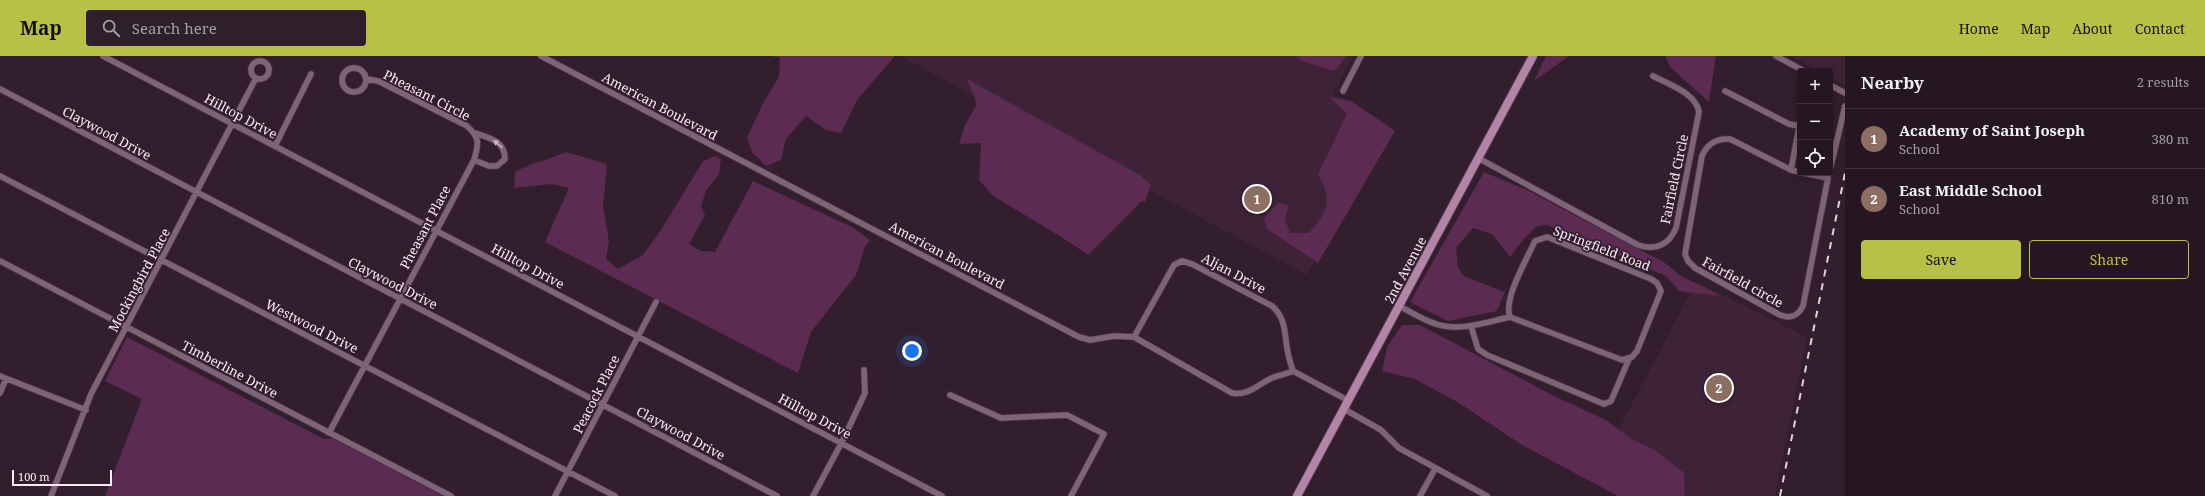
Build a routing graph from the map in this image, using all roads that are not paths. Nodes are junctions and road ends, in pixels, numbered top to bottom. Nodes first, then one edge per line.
1 (103, 56) edge
2 (541, 56) edge
3 (1361, 56) edge
4 (1533, 56) edge
5 (1776, 56) edge
6 (1798, 68) edge
7 (311, 74) dead end
8 (1653, 76) dead end
9 (256, 78) dead end
10 (367, 79) junction
11 (1833, 87) edge
12 (0, 89) edge
13 (1343, 91) dead end
14 (1725, 91) dead end
15 (1845, 93) edge
16 (1845, 106) edge
17 (234, 124) junction
18 (1797, 124) edge
19 (475, 133) junction
20 (1797, 139) edge
21 (275, 146) junction
22 (1833, 157) edge
23 (1478, 158) junction
24 (474, 160) junction
25 (1791, 170) junction
26 (1797, 171) edge
27 (0, 176) edge
28 (1829, 176) edge
29 (197, 193) junction
30 (435, 230) junction
31 (162, 260) junction
32 (0, 262) edge
33 (400, 298) junction
34 (656, 302) dead end
35 (1399, 306) junction
36 (1510, 317) junction
37 (1471, 326) junction
38 (126, 327) junction
39 (638, 336) junction
40 (1134, 338) junction
41 (1629, 359) junction
42 (365, 366) junction
43 (864, 370) dead end
44 (1294, 372) junction
45 (3, 377) edge
46 (0, 393) edge
47 (950, 394) dead end
48 (1348, 401) junction
49 (603, 404) junction
50 (1344, 409) junction
51 (86, 410) junction
52 (329, 433) junction
53 (842, 442) junction
54 (1435, 469) junction
55 (568, 471) junction
56 (50, 496) edge
57 (450, 496) edge
58 (555, 496) edge
59 (615, 496) edge
60 (777, 496) edge
61 (813, 496) edge
62 (942, 496) edge
63 (1071, 496) edge
64 (1297, 496) edge
65 (1420, 496) edge
66 (1487, 496) edge

1 - 17 street, Hilltop Drive
2 - 40 street, American Boulevard
3 - 13 street
4 - 23 street, 2nd Avenue
5 - 6 street
7 - 21 street
8 - 23 street, Fairfield Circle
9 - 17 street, Mockingbird Place
10 - 10 street, Pheasant Circle
10 - 19 street, Pheasant Circle
11 - 15 street
12 - 29 street, Claywood Drive
14 - 18 street
16 - 22 street, Fairfield circle
17 - 21 street, Hilltop Drive
17 - 29 street, Mockingbird Place
19 - 24 street, Pheasant Circle
24 -> 19 street, Pheasant Circle
20 - 25 street
21 - 30 street, Hilltop Drive
23 - 35 street, 2nd Avenue
24 - 30 street, Pheasant Place
25 - 26 street, Fairfield circle
25 - 28 street, Fairfield circle
27 - 31 street, Westwood Drive
29 - 31 street, Mockingbird Place
29 - 33 street, Claywood Drive
30 - 33 street, Pheasant Place
30 - 39 street, Hilltop Drive
31 - 38 street, Mockingbird Place
31 - 42 street, Westwood Drive
32 - 38 street, Timberline Drive
33 - 42 street, Pheasant Place
33 - 49 street, Claywood Drive
34 - 39 street, Peacock Place
35 - 37 street
35 - 48 street, 2nd Avenue
36 - 37 street
36 - 41 street
36 - 41 street, Springfield Road
37 - 41 street, Springfield Road
38 - 51 street, Mockingbird Place
38 - 52 street, Timberline Drive
39 - 49 street, Peacock Place
39 - 53 street, Hilltop Drive
40 - 44 street, American Boulevard
40 - 44 street, Aljan Drive
42 - 52 street, Pheasant Place
42 - 55 street, Westwood Drive
43 - 53 street
44 - 48 street
45 - 46 street
45 - 51 street
47 - 63 street
48 - 50 street, 2nd Avenue
49 - 55 street, Peacock Place
49 - 60 street, Claywood Drive
50 - 54 street
50 - 64 street, 2nd Avenue
51 - 56 street, Mockingbird Place
52 - 57 street, Timberline Drive
53 - 61 street
53 - 62 street, Hilltop Drive
54 - 65 street
54 - 66 street
55 - 58 street, Peacock Place
55 - 59 street, Westwood Drive

